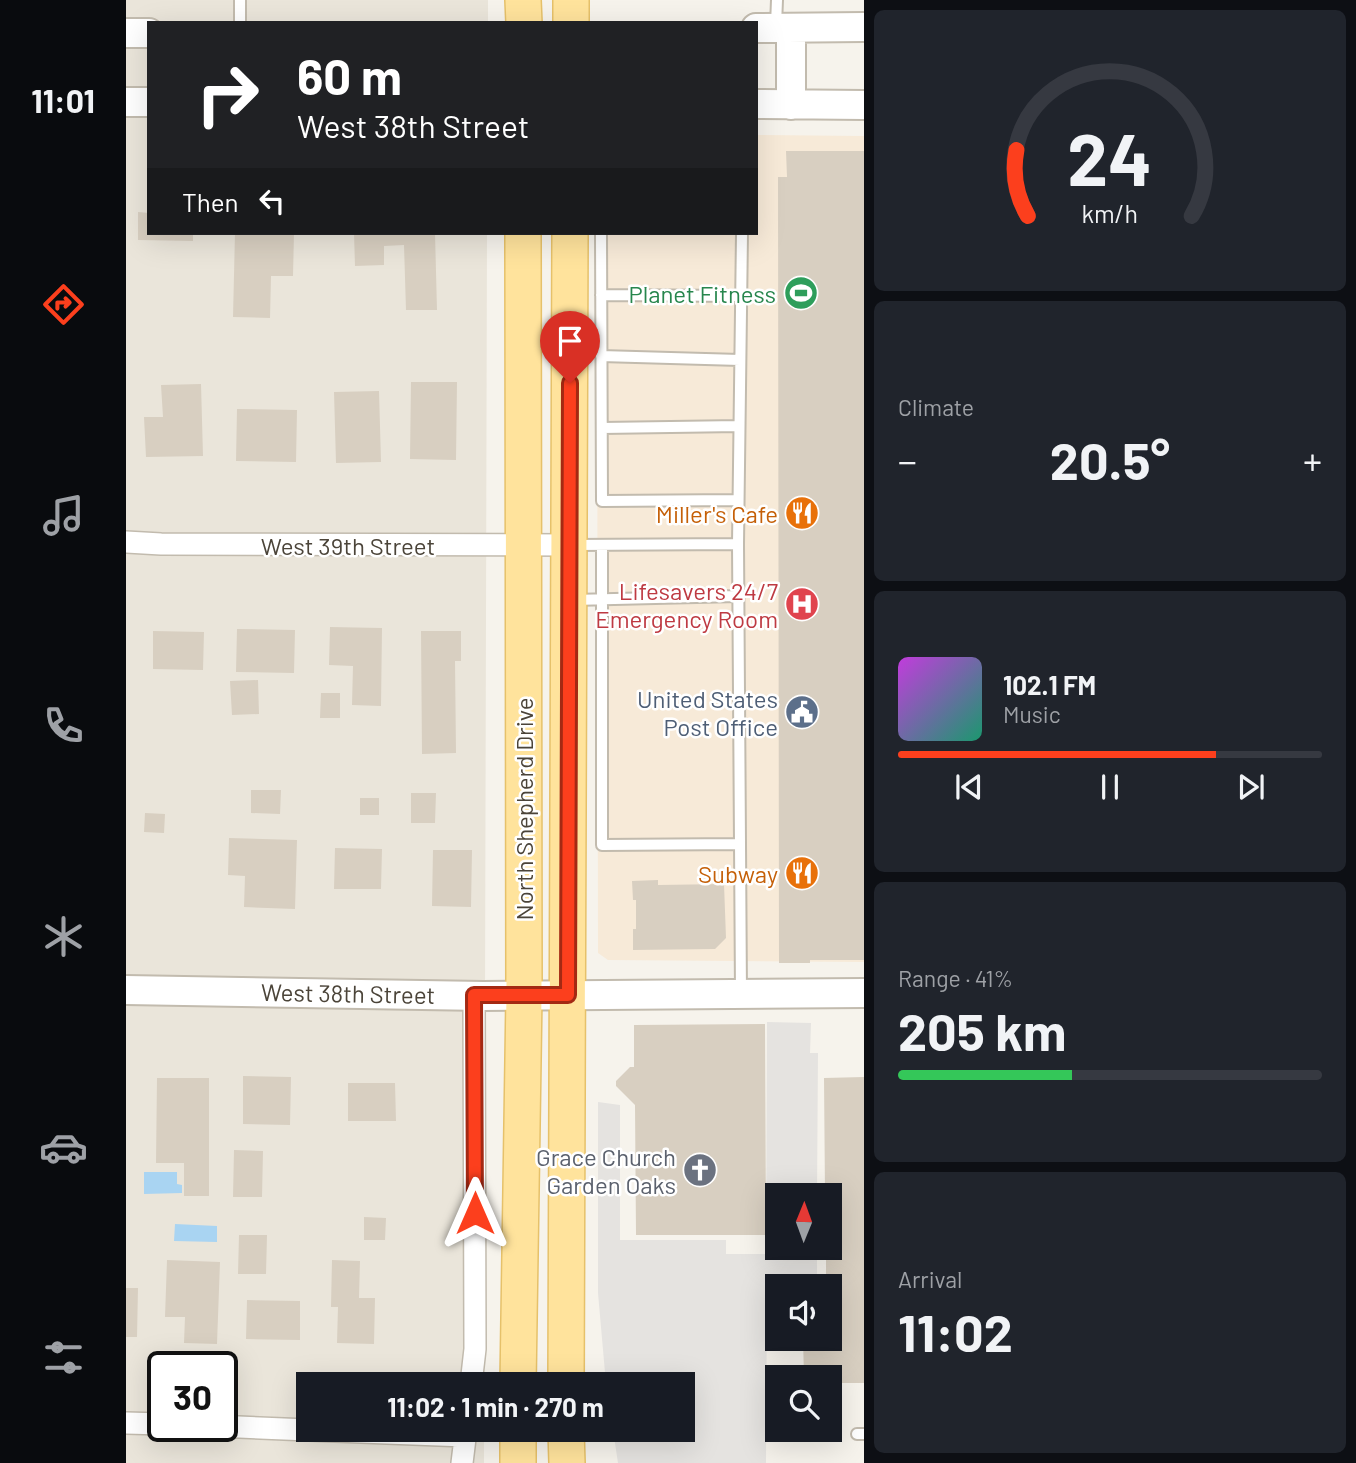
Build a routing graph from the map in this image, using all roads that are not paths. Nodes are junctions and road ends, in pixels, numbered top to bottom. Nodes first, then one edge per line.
1 (240, 0) edge
2 (523, 0) edge
3 (570, 0) edge
4 (777, 0) edge
5 (240, 21) edge
6 (524, 21) edge
7 (571, 21) edge
8 (864, 27) edge
9 (774, 28) edge
10 (126, 33) edge
11 (147, 33) edge
12 (126, 102) edge
13 (147, 102) edge
14 (758, 104) edge
15 (791, 105) junction
16 (864, 105) edge
17 (523, 235) edge
18 (570, 235) edge
19 (601, 235) edge
20 (742, 235) edge
21 (601, 295) junction
22 (741, 296) junction
23 (601, 356) junction
24 (740, 359) junction
25 (739, 426) junction
26 (602, 428) junction
27 (738, 499) junction
28 (126, 542) edge
29 (738, 544) junction
30 (523, 545) junction
31 (586, 545) junction
32 (738, 596) junction
33 (587, 600) junction
34 (740, 844) junction
35 (586, 845) junction
36 (126, 990) edge
37 (864, 993) edge
38 (741, 994) junction
39 (474, 995) junction
40 (524, 995) junction
41 (568, 995) junction
42 (472, 1372) edge
43 (519, 1372) edge
44 (566, 1372) edge
45 (126, 1423) edge
46 (147, 1424) edge
47 (238, 1427) edge
48 (296, 1429) edge
49 (465, 1442) edge
50 (518, 1442) edge
51 (566, 1442) edge
52 (462, 1463) edge
53 (518, 1463) edge
54 (566, 1463) edge

1 - 5 lane
2 - 6 main road
3 - 7 main road
4 - 9 lane
8 - 9 street
9 - 15 street
10 - 11 street
12 - 13 street
14 - 15 street
15 - 16 street
17 - 30 main road, North Shepherd Drive
18 - 31 main road, North Shepherd Drive
19 - 21 lane
20 - 22 lane
21 - 22 lane
21 - 23 lane
22 - 24 lane
23 - 24 lane
23 - 26 lane
24 - 25 lane
25 - 26 lane
25 - 27 lane
26 - 27 lane
27 - 29 lane
28 - 30 street, West 39th Street
29 - 31 lane
29 - 32 lane
30 - 31 street, West 39th Street
30 - 40 main road, North Shepherd Drive
31 - 33 main road, North Shepherd Drive
32 - 33 lane
32 - 34 lane
33 - 35 main road, North Shepherd Drive
34 - 35 lane
34 - 38 lane
35 - 41 main road, North Shepherd Drive
36 - 39 street, West 38th Street
37 - 38 street, West 38th Street
38 - 41 street, West 38th Street
39 - 40 street, West 38th Street
39 - 42 street
40 - 41 street, West 38th Street
40 - 43 main road, North Shepherd Drive
41 - 44 main road, North Shepherd Drive
45 - 46 street
47 - 48 street
49 - 52 street
50 - 53 main road
51 - 54 main road

